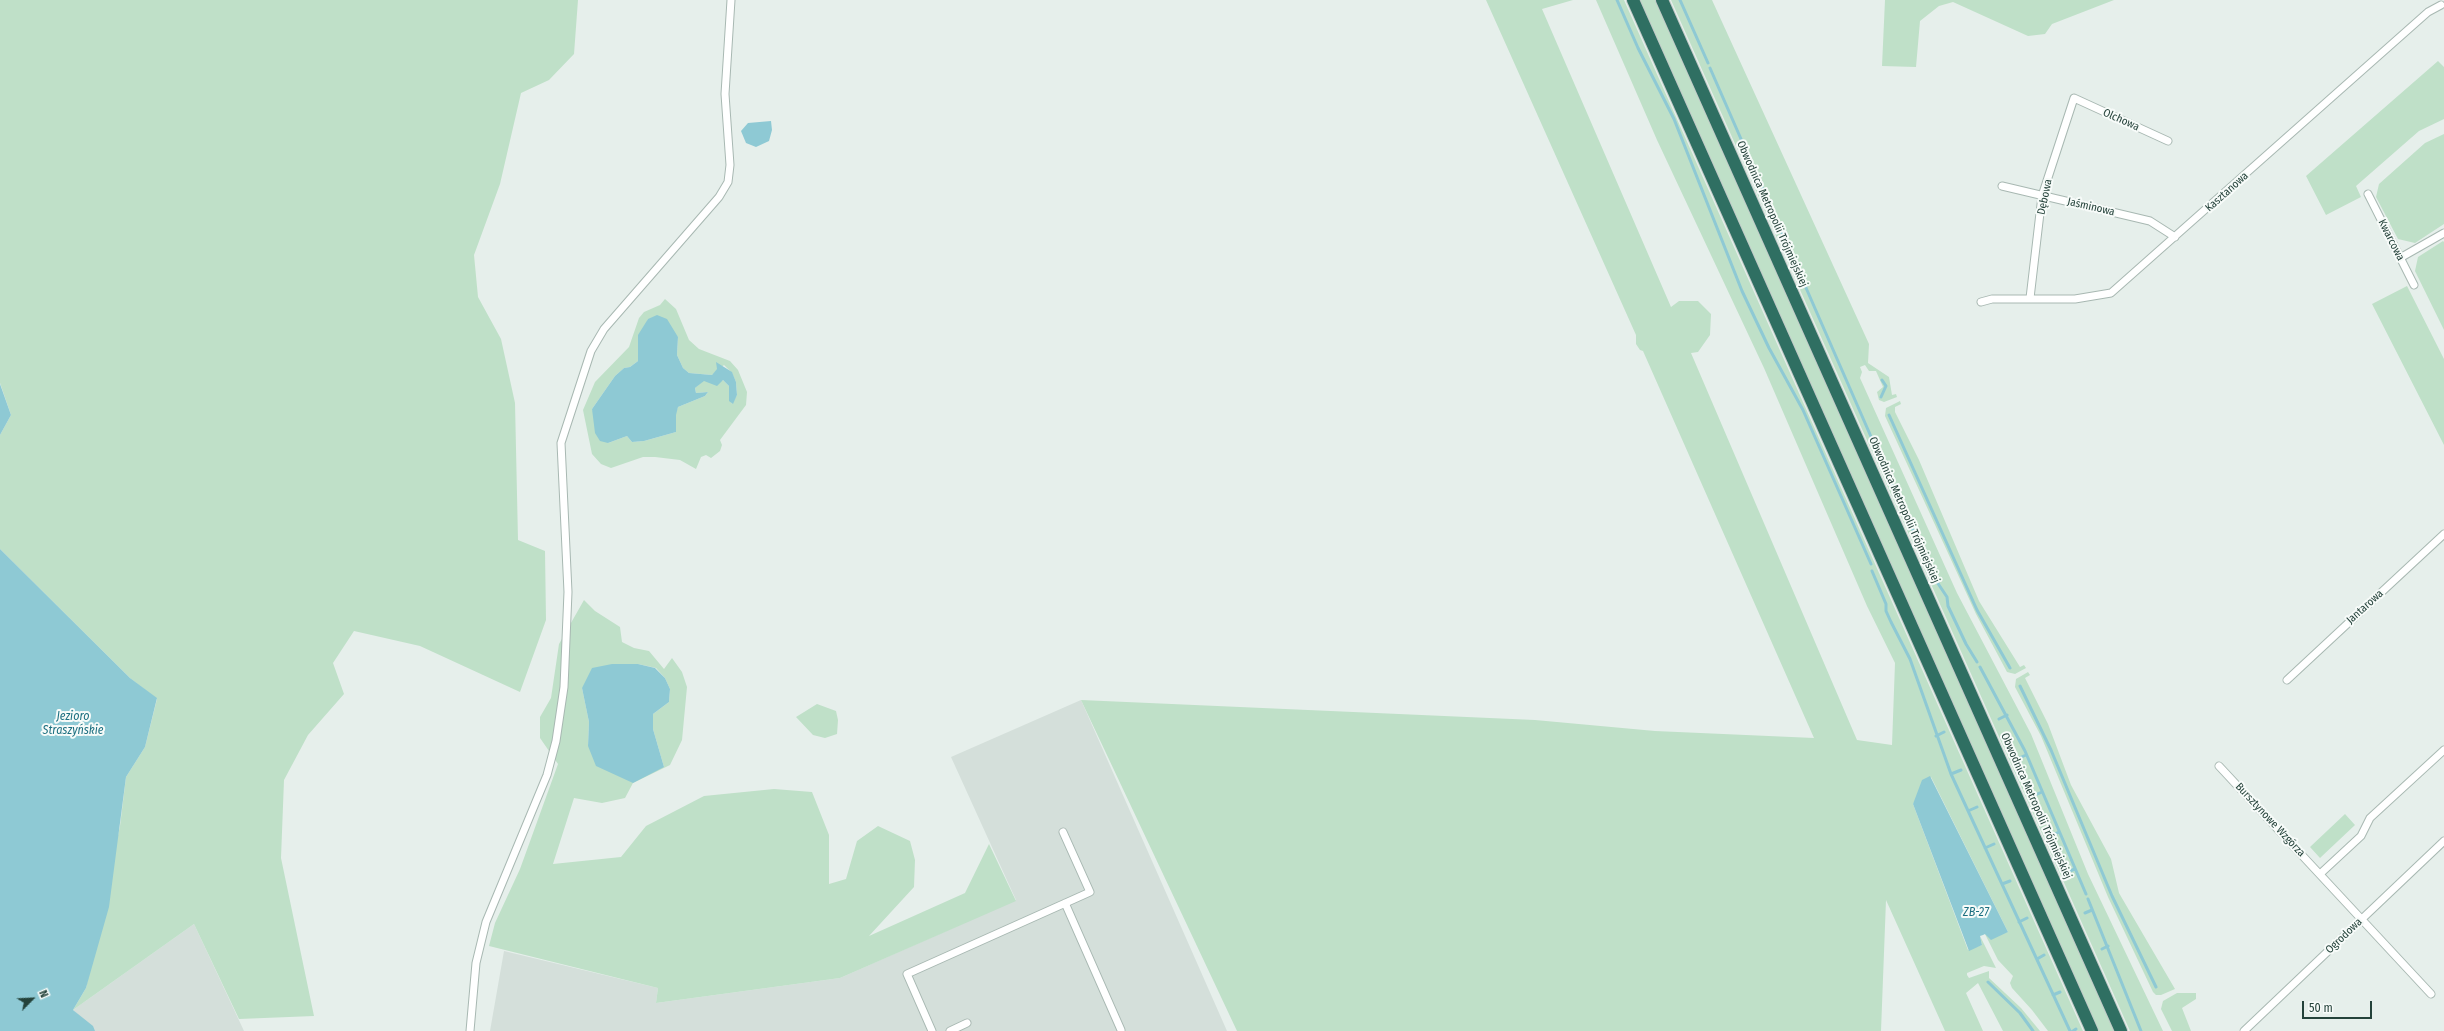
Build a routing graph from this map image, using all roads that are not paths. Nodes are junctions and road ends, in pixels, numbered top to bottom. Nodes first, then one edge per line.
1 (731, 0) edge
2 (1633, 0) edge
3 (1662, 0) edge
4 (2441, 5) edge
5 (2074, 98) joint
6 (2168, 141) dead end
7 (2002, 186) dead end
8 (2368, 194) dead end
9 (2042, 196) junction
10 (2444, 232) edge
11 (2175, 237) junction
12 (2400, 258) junction
13 (2414, 285) dead end
14 (2030, 298) junction
15 (1981, 302) dead end
16 (2444, 534) edge
17 (2287, 680) dead end
18 (2444, 750) edge
19 (2220, 766) dead end
20 (1063, 832) dead end
21 (2444, 841) edge
22 (2320, 874) junction
23 (1065, 903) junction
24 (2362, 918) junction
25 (2431, 994) dead end
26 (967, 1023) dead end
27 (1121, 1030) edge
28 (470, 1031) edge
29 (932, 1031) edge
30 (950, 1031) edge
31 (2092, 1031) edge
32 (2121, 1031) edge
33 (2244, 1031) edge

1 - 28 street
2 - 31 highway
3 - 32 highway, Obwodnica Metropolii Trójmiejskiej
4 - 11 street, Kasztanowa
5 - 6 street, Olchowa
5 - 9 street, Dębowa
7 - 9 street, Jaśminowa
8 - 12 street, Kwarcowa
9 - 11 street, Jaśminowa
9 - 14 street, Dębowa
10 - 12 street
11 - 14 street, Kasztanowa
12 - 13 street, Kwarcowa
14 - 15 street, Kasztanowa
16 - 17 street, Jantarowa
18 - 22 street
19 - 22 street, Bursztynowe Wzgórza
20 - 23 street
21 - 24 street, Ogrodowa
22 - 24 street, Bursztynowe Wzgórza
23 - 27 street
23 - 29 street
24 - 25 street, Bursztynowe Wzgórza
24 - 33 street, Ogrodowa
26 - 30 street

